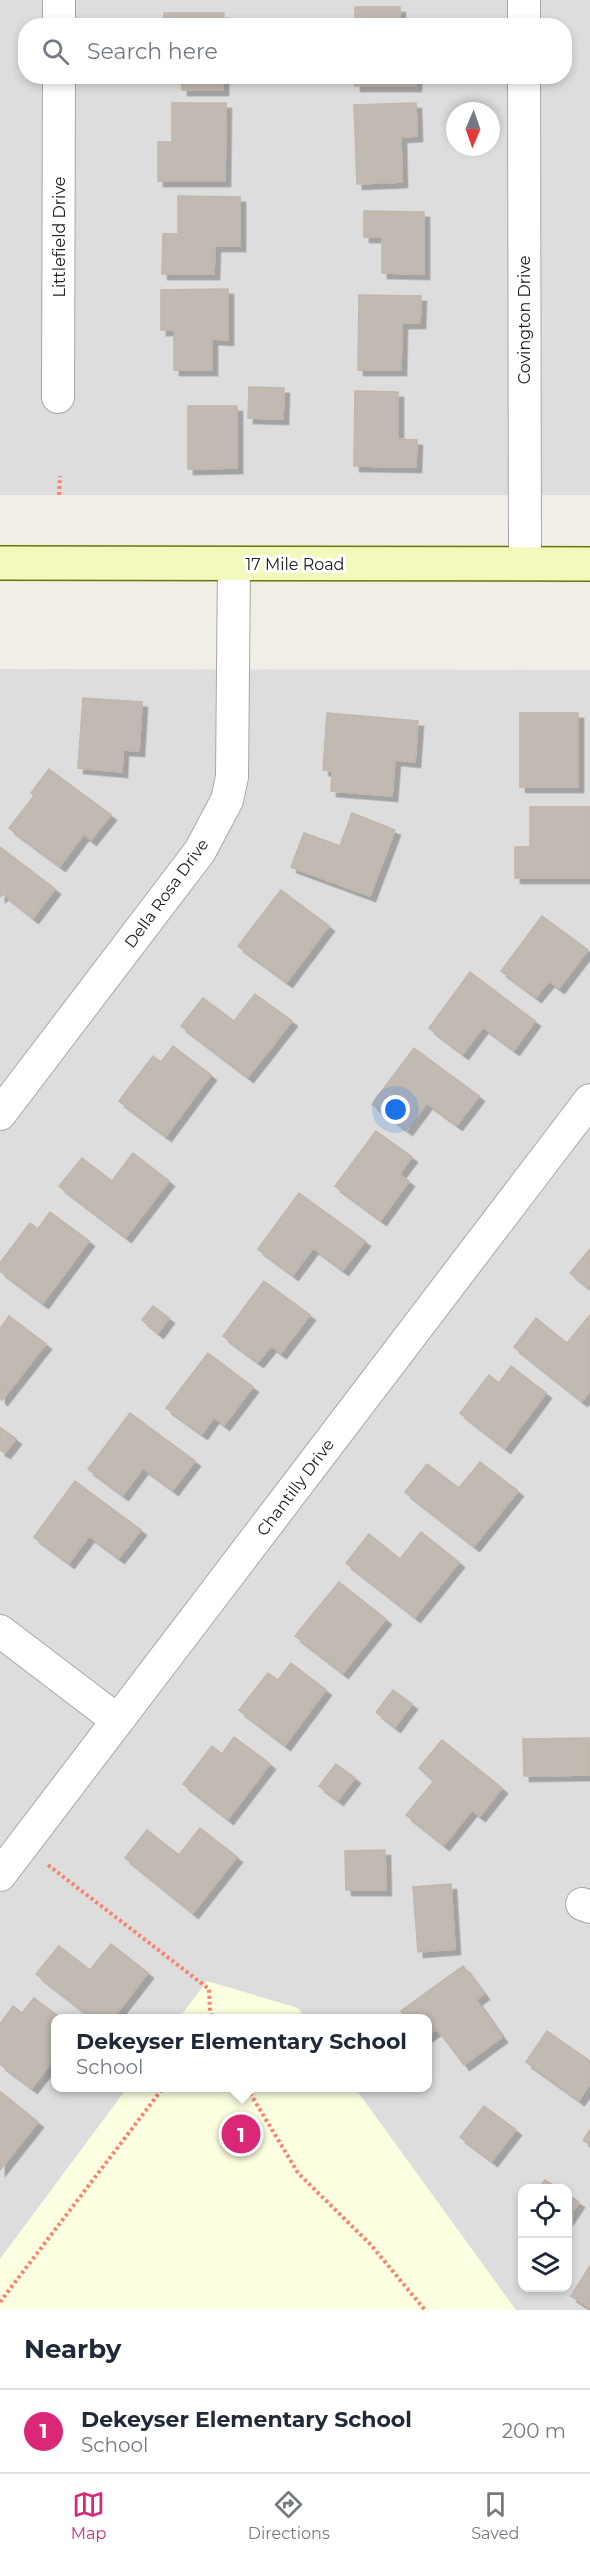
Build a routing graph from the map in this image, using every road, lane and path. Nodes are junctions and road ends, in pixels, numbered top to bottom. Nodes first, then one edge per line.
1 (59, 0) edge
2 (524, 0) edge
3 (59, 18) edge
4 (524, 18) edge
5 (59, 84) edge
6 (524, 84) edge
7 (58, 397) dead end
8 (60, 476) dead end
9 (59, 495) dead end
10 (0, 563) edge
11 (234, 564) junction
12 (525, 564) junction
13 (590, 564) edge
14 (590, 1100) edge
15 (0, 1113) edge
16 (0, 1630) edge
17 (117, 1720) junction
18 (40, 1858) dead end
19 (0, 1875) edge
20 (211, 2014) edge
21 (160, 2092) edge
22 (249, 2092) edge
23 (0, 2302) edge
24 (425, 2310) edge

1 - 3 street
2 - 4 street
5 - 7 street, Littlefield Drive
6 - 12 street, Covington Drive
8 - 9 path
10 - 11 street, 17 Mile Road
11 - 12 street, 17 Mile Road
11 - 15 street, Della Rosa Drive
12 - 13 street, 17 Mile Road
14 - 17 street, Chantilly Drive
16 - 17 street
17 - 19 street, Chantilly Drive
18 - 20 path
21 - 23 path
22 - 24 path

